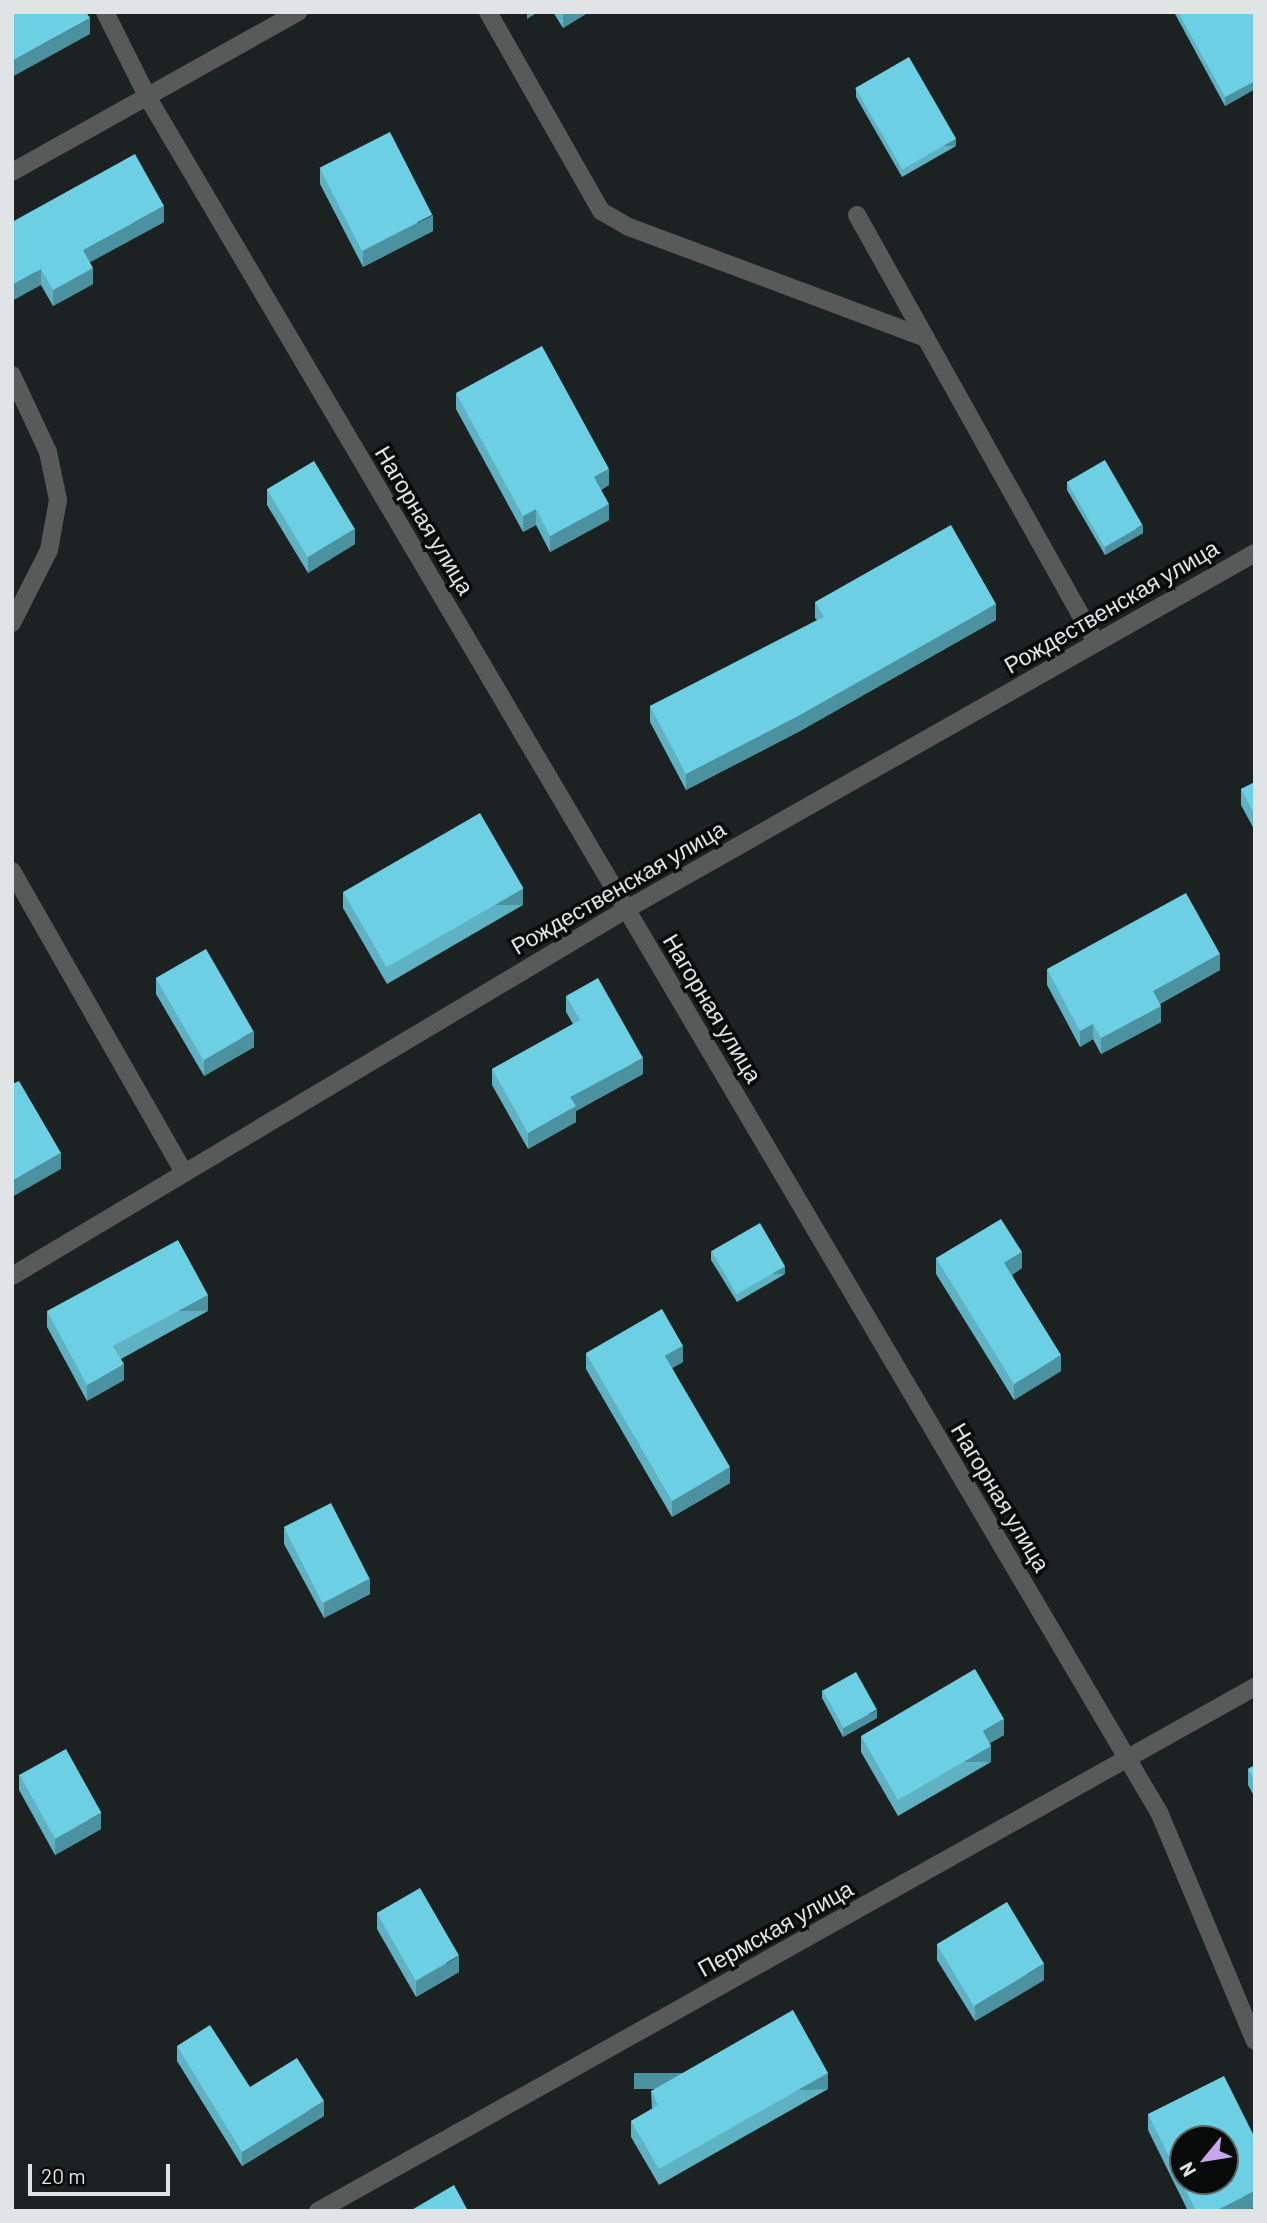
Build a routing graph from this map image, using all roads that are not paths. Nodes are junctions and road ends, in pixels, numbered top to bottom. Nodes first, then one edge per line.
1 (105, 12) edge
2 (298, 12) edge
3 (488, 12) edge
4 (148, 98) junction
5 (12, 172) edge
6 (857, 215) dead end
7 (926, 338) junction
8 (12, 375) edge
9 (1255, 553) edge
10 (12, 623) edge
11 (1096, 643) junction
12 (12, 872) edge
13 (627, 909) junction
14 (184, 1173) junction
15 (12, 1276) edge
16 (1255, 1687) edge
17 (1128, 1759) junction
18 (1255, 2041) edge
19 (318, 2211) edge

1 - 4 street, Нагорная улица
2 - 4 street
3 - 7 street
4 - 5 street
4 - 13 street, Нагорная улица
6 - 7 street
7 - 11 street
8 - 10 street
9 - 11 street, Рождественская улица
11 - 13 street, Рождественская улица
12 - 14 street
13 - 14 street, Рождественская улица
13 - 17 street, Нагорная улица
14 - 15 street, Рождественская улица
16 - 17 street, Пермская улица
17 - 18 street, Нагорная улица
17 - 19 street, Пермская улица

